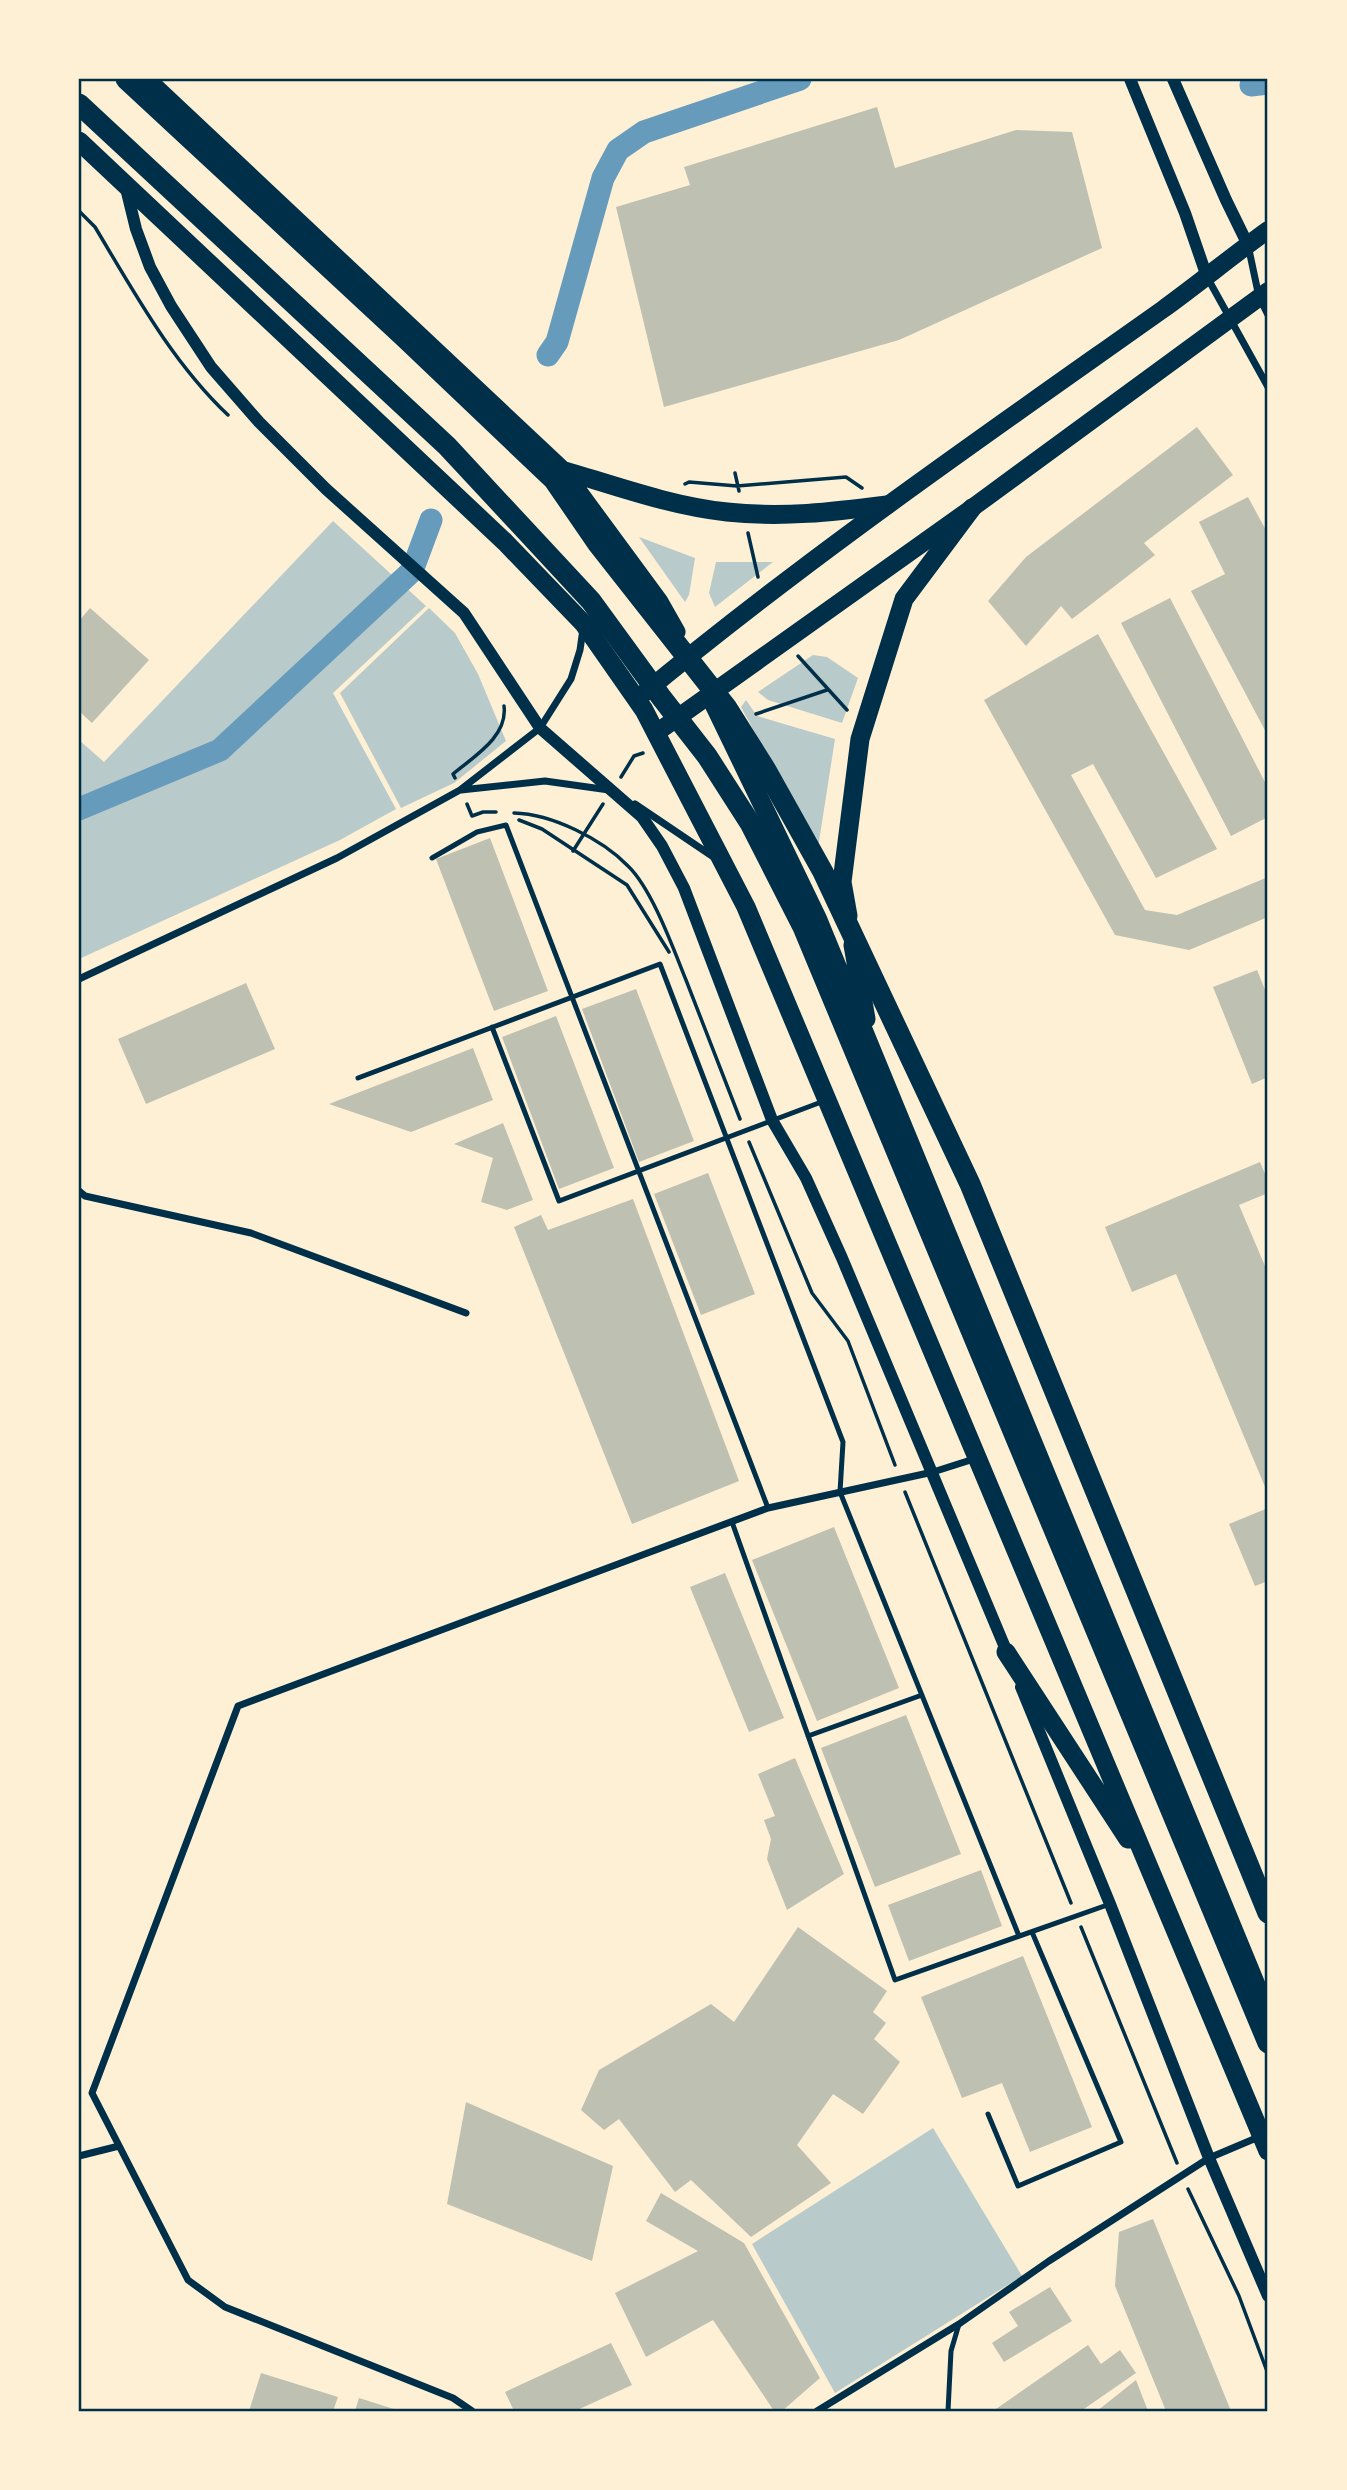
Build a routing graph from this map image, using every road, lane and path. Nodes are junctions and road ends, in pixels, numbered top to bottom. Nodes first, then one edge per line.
1 (127, 79) edge
2 (146, 79) edge
3 (1130, 79) edge
4 (1173, 79) edge
5 (79, 104) edge
6 (79, 141) edge
7 (125, 184) junction
8 (1268, 230) edge
9 (1248, 245) junction
10 (1207, 277) junction
11 (1264, 294) edge
12 (1268, 315) edge
13 (1232, 320) junction
14 (1268, 387) edge
15 (562, 470) junction
16 (846, 477) dead end
17 (689, 482) dead end
18 (887, 505) junction
19 (972, 508) junction
20 (584, 624) junction
21 (689, 656) junction
22 (709, 694) junction
23 (636, 699) junction
24 (504, 701) dead end
25 (540, 727) junction
26 (656, 733) junction
27 (460, 790) junction
28 (614, 791) junction
29 (483, 812) junction
30 (505, 816) dead end
31 (513, 819) dead end
32 (432, 858) dead end
33 (725, 866) junction
34 (79, 979) edge
35 (685, 979) junction
36 (572, 997) junction
37 (492, 1027) junction
38 (873, 1058) junction
39 (358, 1078) dead end
40 (827, 1100) junction
41 (772, 1120) junction
42 (745, 1130) junction
43 (726, 1137) junction
44 (638, 1171) junction
45 (79, 1191) edge
46 (466, 1313) dead end
47 (977, 1458) junction
48 (933, 1472) junction
49 (900, 1479) junction
50 (841, 1492) junction
51 (768, 1508) junction
52 (732, 1522) junction
53 (1006, 1652) junction
54 (922, 1695) junction
55 (808, 1736) junction
56 (1155, 1881) junction
57 (1110, 1904) junction
58 (1268, 1913) edge
59 (1077, 1916) junction
60 (1032, 1932) junction
61 (1019, 1936) junction
62 (1268, 2014) edge
63 (1268, 2043) edge
64 (988, 2114) dead end
65 (1265, 2144) edge
66 (119, 2146) junction
67 (79, 2156) edge
68 (1209, 2158) junction
69 (1182, 2176) junction
70 (1268, 2296) edge
71 (959, 2324) junction
72 (1268, 2374) edge
73 (472, 2411) edge
74 (817, 2411) edge
75 (948, 2411) edge

1 - 58 highway
2 - 15 highway
3 - 10 street
4 - 9 street
5 - 63 highway
6 - 7 highway
7 - 20 highway
7 - 25 street
8 - 9 main road
9 - 10 main road
9 - 11 street
10 - 13 street
10 - 18 main road
11 - 12 street
11 - 13 main road
13 - 14 street
13 - 19 main road
15 - 18 highway
15 - 21 highway
16 - 17 path
18 - 21 main road
19 - 22 main road
19 - 38 highway
20 - 23 highway
20 - 25 street
21 - 22 highway
21 - 23 main road
22 - 26 main road
22 - 38 highway
23 - 26 highway
24 - 27 path
25 - 27 street
25 - 28 street
26 - 33 highway
27 - 28 street
27 - 29 path
27 - 34 street
28 - 33 street
28 - 41 street
29 - 30 path
29 - 35 path
31 - 35 path
32 - 36 lane
33 - 40 highway
35 - 42 path
36 - 37 lane
36 - 43 lane
36 - 44 lane
37 - 39 lane
37 - 44 lane
38 - 62 highway
40 - 41 lane
40 - 47 highway
41 - 42 lane
41 - 48 street
42 - 43 lane
42 - 49 path
43 - 44 lane
43 - 50 lane
44 - 51 lane
45 - 46 street
47 - 48 street
47 - 56 highway
48 - 49 street
48 - 53 street
49 - 50 street
49 - 59 path
50 - 51 street
50 - 54 lane
51 - 52 street
52 - 55 lane
52 - 66 street
53 - 56 highway
53 - 57 street
54 - 55 lane
54 - 61 lane
55 - 61 lane
56 - 65 highway
57 - 59 lane
57 - 68 street
59 - 60 lane
59 - 69 path
60 - 61 lane
60 - 64 lane
65 - 68 street
66 - 67 street
66 - 73 street
68 - 69 street
68 - 70 street
69 - 71 street
69 - 72 path
71 - 74 street
71 - 75 lane

